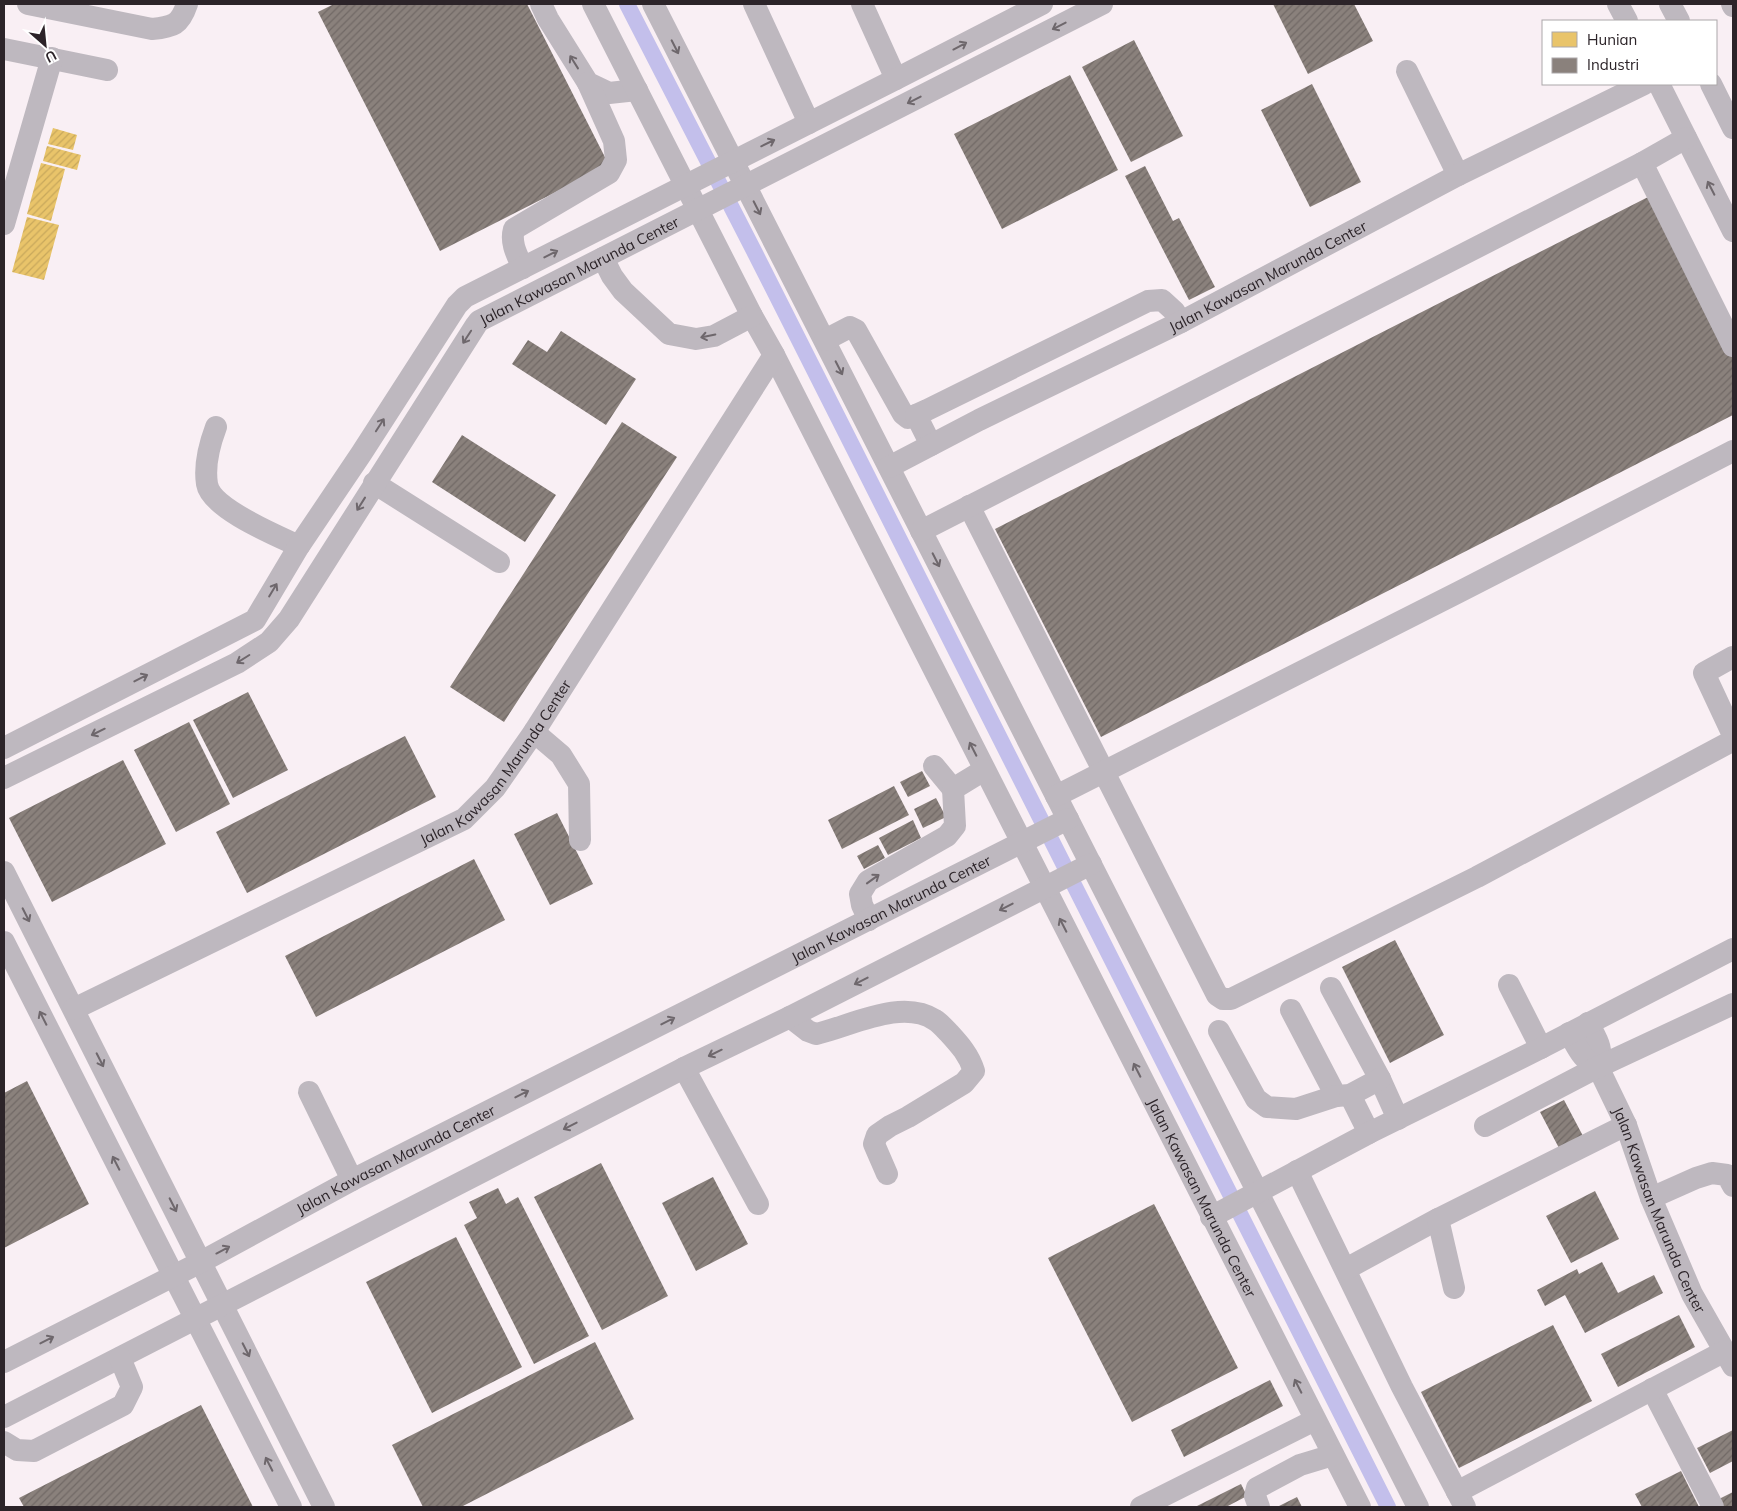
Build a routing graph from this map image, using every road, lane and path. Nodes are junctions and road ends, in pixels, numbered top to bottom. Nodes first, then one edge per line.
1 (28, 4) edge
2 (187, 4) edge
3 (541, 4) edge
4 (593, 4) edge
5 (653, 4) edge
6 (754, 4) edge
7 (862, 4) edge
8 (1102, 4) edge
9 (1618, 4) edge
10 (1670, 4) edge
11 (1029, 7) edge
12 (1626, 20) edge
13 (1678, 20) edge
14 (4, 49) edge
15 (52, 58) junction
16 (107, 70) dead end
17 (1407, 71) dead end
18 (896, 80) junction
19 (588, 83) junction
20 (1642, 85) edge
21 (1660, 85) edge
22 (1712, 85) edge
23 (637, 90) junction
24 (809, 123) junction
25 (1733, 128) edge
26 (1686, 138) junction
27 (729, 163) junction
28 (1642, 163) junction
29 (12, 168) edge
30 (1458, 175) junction
31 (689, 184) junction
32 (741, 188) junction
33 (703, 207) junction
34 (4, 224) edge
35 (1733, 231) edge
36 (603, 258) junction
37 (523, 268) junction
38 (752, 316) junction
39 (1181, 322) junction
40 (825, 340) junction
41 (1733, 346) edge
42 (774, 355) junction
43 (963, 392) junction
44 (916, 415) junction
45 (979, 420) junction
46 (216, 427) dead end
47 (931, 445) junction
48 (1733, 451) edge
49 (361, 454) junction
50 (889, 466) junction
51 (378, 477) junction
52 (969, 506) junction
53 (921, 530) junction
54 (299, 546) junction
55 (500, 562) dead end
56 (255, 620) junction
57 (269, 642) junction
58 (1733, 657) edge
59 (534, 732) junction
60 (4, 748) edge
61 (934, 766) dead end
62 (984, 770) junction
63 (1104, 771) junction
64 (4, 778) edge
65 (953, 788) junction
66 (1056, 796) junction
67 (1065, 820) junction
68 (580, 840) dead end
69 (1024, 841) junction
70 (1088, 865) junction
71 (4, 872) edge
72 (1047, 886) junction
73 (869, 920) junction
74 (4, 942) edge
75 (1733, 949) edge
76 (1508, 985) dead end
77 (1331, 988) dead end
78 (1733, 1004) edge
79 (74, 1009) junction
80 (1292, 1010) dead end
81 (790, 1017) junction
82 (1579, 1028) junction
83 (1219, 1031) dead end
84 (1541, 1048) junction
85 (1598, 1067) junction
86 (684, 1068) junction
87 (1380, 1079) junction
88 (309, 1092) dead end
89 (1343, 1095) junction
90 (1398, 1119) junction
91 (1485, 1126) dead end
92 (1626, 1126) junction
93 (1368, 1133) junction
94 (1297, 1171) junction
95 (887, 1174) dead end
96 (352, 1180) junction
97 (1733, 1186) edge
98 (1256, 1194) junction
99 (1651, 1198) junction
100 (758, 1204) dead end
101 (1214, 1216) junction
102 (1438, 1219) junction
103 (201, 1262) junction
104 (1346, 1269) junction
105 (174, 1276) junction
106 (1454, 1288) dead end
107 (223, 1305) junction
108 (196, 1319) junction
109 (120, 1358) junction
110 (1729, 1359) edge
111 (4, 1362) edge
112 (1652, 1389) junction
113 (4, 1417) edge
114 (1316, 1420) junction
115 (4, 1442) edge
116 (1333, 1455) junction
117 (1461, 1500) edge
118 (291, 1507) edge
119 (324, 1507) edge
120 (1141, 1507) edge
121 (1260, 1507) edge
122 (1360, 1507) edge
123 (1418, 1507) edge
124 (1713, 1507) edge

1 - 2 street
19 -> 3 street
4 - 23 street, Jalan Kawasan Marunda Center
5 -> 27 street
6 - 24 street
7 - 18 street
8 -> 32 street, Jalan Kawasan Marunda Center
9 - 12 street
10 - 13 street
18 -> 11 street, Jalan Kawasan Marunda Center
14 - 15 street
15 - 16 street
15 - 29 street
17 - 30 street
18 - 24 street, Jalan Kawasan Marunda Center
19 - 23 street
19 - 37 street
20 - 30 street, Jalan Kawasan Marunda Center
21 - 26 street
22 - 25 street
23 - 31 street, Jalan Kawasan Marunda Center
27 -> 24 street, Jalan Kawasan Marunda Center
26 - 28 street
35 -> 26 street
27 - 31 street, Jalan Kawasan Marunda Center
27 - 32 street
28 - 41 street
28 - 52 street
29 - 34 street
30 - 39 street, Jalan Kawasan Marunda Center
31 - 33 street, Jalan Kawasan Marunda Center
37 -> 31 street, Jalan Kawasan Marunda Center
32 - 33 street, Jalan Kawasan Marunda Center
32 -> 40 street
33 - 36 street, Jalan Kawasan Marunda Center
33 - 38 street, Jalan Kawasan Marunda Center
38 -> 36 street
36 -> 51 street, Jalan Kawasan Marunda Center
49 -> 37 street, Jalan Kawasan Marunda Center
38 - 42 street, Jalan Kawasan Marunda Center
39 - 43 street
39 - 45 street, Jalan Kawasan Marunda Center
40 - 44 street
40 -> 50 street
42 - 59 street, Jalan Kawasan Marunda Center
62 -> 42 street, Jalan Kawasan Marunda Center
43 - 44 street
43 - 45 street
44 - 47 street
45 - 47 street, Jalan Kawasan Marunda Center
46 - 54 street
47 - 50 street, Jalan Kawasan Marunda Center
48 - 63 street
49 - 51 street
49 - 54 street, Jalan Kawasan Marunda Center
50 - 53 street
51 - 55 street
51 -> 57 street, Jalan Kawasan Marunda Center
52 - 53 street
52 - 63 street
53 -> 66 street
56 -> 54 street, Jalan Kawasan Marunda Center
56 - 57 street
60 -> 56 street
57 -> 64 street, Jalan Kawasan Marunda Center
58 - 63 street
59 - 68 street
59 - 79 street, Jalan Kawasan Marunda Center
61 - 65 street
62 - 65 street
62 - 69 street, Jalan Kawasan Marunda Center
63 - 66 street
73 -> 65 street
66 - 67 street
67 - 69 street, Jalan Kawasan Marunda Center
67 - 70 street
69 - 72 street, Jalan Kawasan Marunda Center
69 - 73 street, Jalan Kawasan Marunda Center
70 - 72 street
70 - 98 street
71 -> 79 street
72 -> 81 street
101 -> 72 street, Jalan Kawasan Marunda Center
96 -> 73 street, Jalan Kawasan Marunda Center
105 -> 74 street
75 - 82 street
76 - 84 street
77 - 87 street
78 - 85 street
79 -> 103 street
80 - 89 street
81 -> 86 street
81 - 95 street
82 - 84 street
82 - 85 street
83 - 89 street
84 - 90 street
85 - 91 street
85 - 92 street, Jalan Kawasan Marunda Center
86 - 100 street
86 -> 107 street
87 - 89 street
87 - 90 street
88 - 96 street
89 - 93 street
90 - 93 street
92 - 99 street, Jalan Kawasan Marunda Center
92 - 102 street
93 - 94 street
94 - 98 street
94 - 104 street, Jalan Kawasan Marunda Center
103 -> 96 street, Jalan Kawasan Marunda Center
97 - 99 street
98 - 101 street
98 - 123 street
99 - 110 street, Jalan Kawasan Marunda Center
114 -> 101 street, Jalan Kawasan Marunda Center
102 - 104 street
102 - 106 street
103 - 105 street, Jalan Kawasan Marunda Center
103 - 107 street
104 - 117 street, Jalan Kawasan Marunda Center
105 - 108 street
111 -> 105 street, Jalan Kawasan Marunda Center
107 - 108 street
107 -> 119 street
108 - 109 street
118 -> 108 street
109 - 113 street
109 - 115 street
110 - 112 street, Jalan Kawasan Marunda Center
112 - 117 street, Jalan Kawasan Marunda Center
112 - 124 street
114 - 116 street, Jalan Kawasan Marunda Center
114 - 120 street
116 - 121 street
116 - 122 street, Jalan Kawasan Marunda Center

